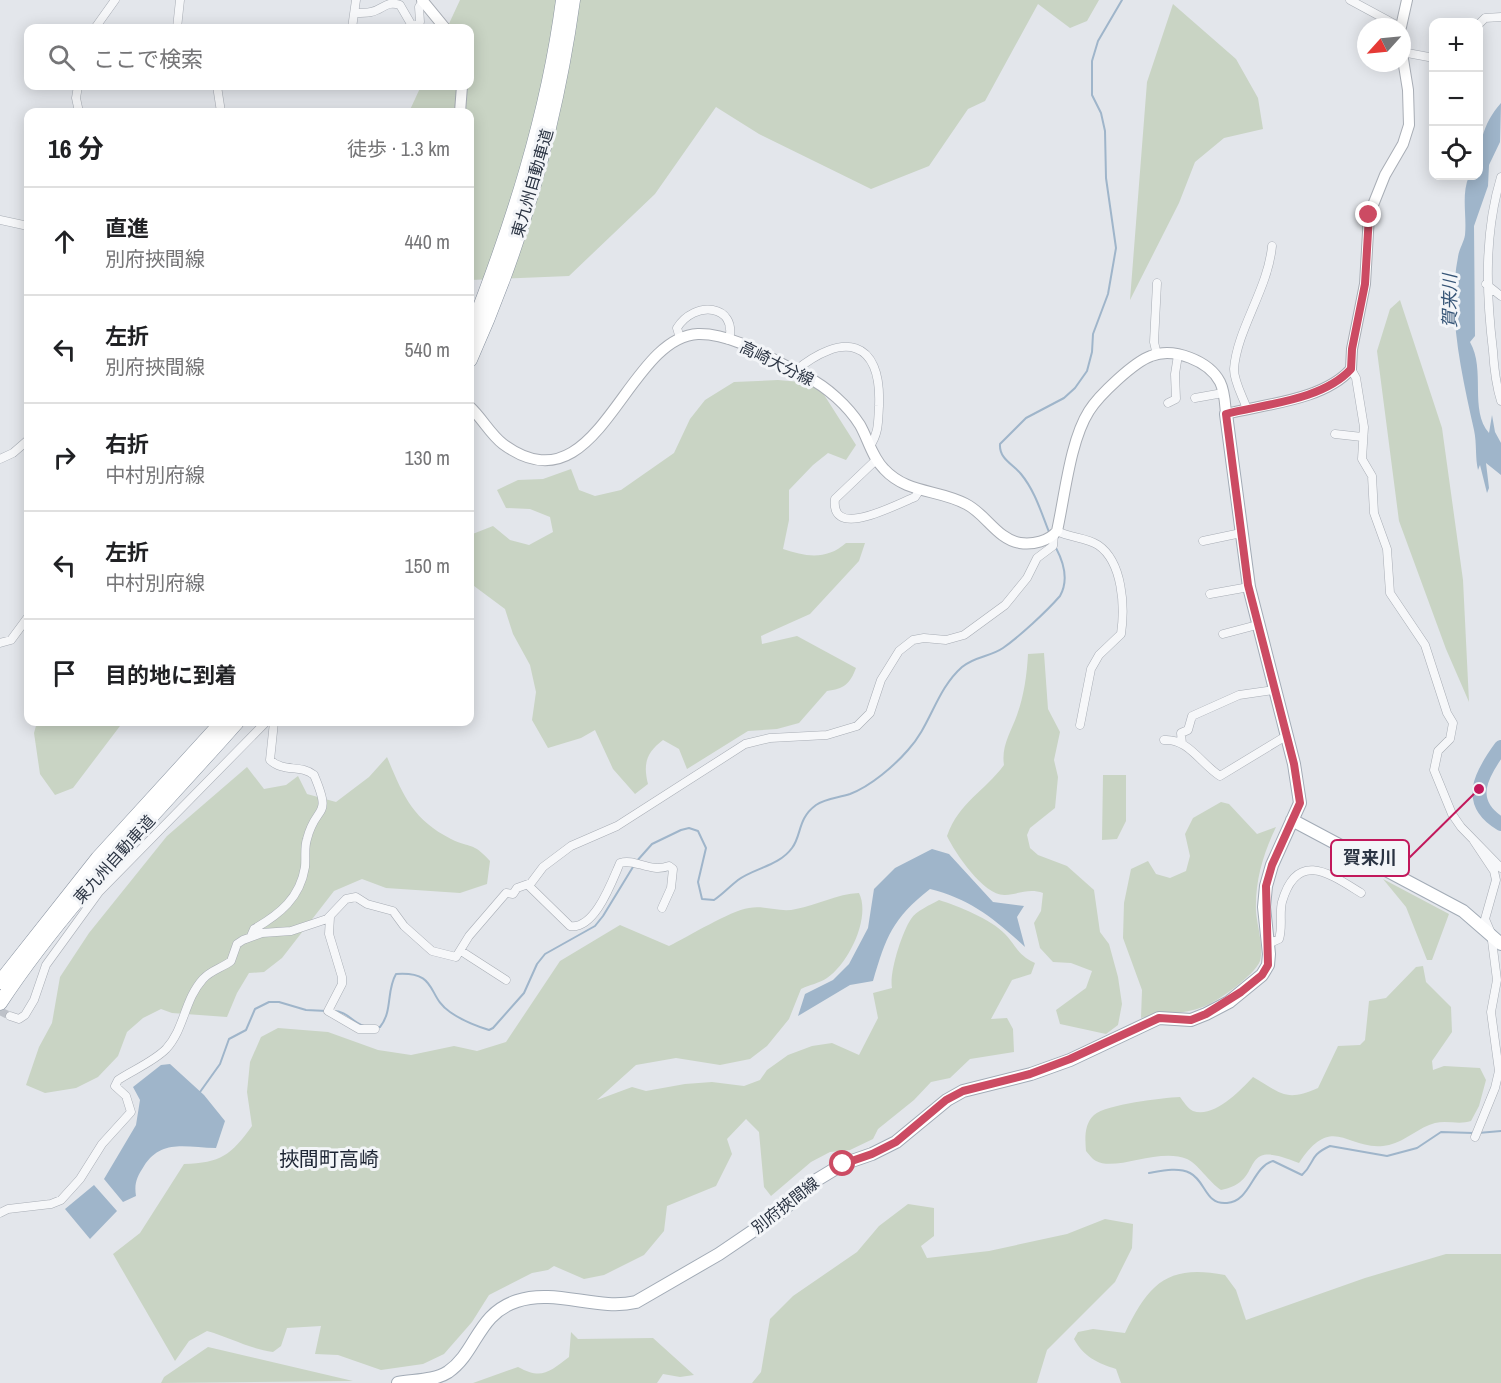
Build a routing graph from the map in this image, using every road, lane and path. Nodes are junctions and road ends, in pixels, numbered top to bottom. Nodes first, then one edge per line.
1 (115, 0) edge
2 (180, 0) edge
3 (356, 0) edge
4 (563, 0) edge
5 (573, 0) edge
6 (1350, 0) edge
7 (1407, 0) edge
8 (422, 1) edge
9 (355, 13) junction
10 (1501, 17) edge
11 (1384, 18) edge
12 (1403, 18) edge
13 (1483, 20) edge
14 (98, 24) edge
15 (177, 24) edge
16 (353, 24) edge
17 (411, 24) edge
18 (418, 24) edge
19 (442, 24) edge
20 (1411, 54) edge
21 (1429, 57) edge
22 (1405, 72) edge
23 (77, 90) edge
24 (218, 90) edge
25 (462, 90) edge
26 (78, 108) edge
27 (220, 108) edge
28 (460, 108) edge
29 (544, 124) junction
30 (1501, 177) edge
31 (0, 220) edge
32 (24, 225) edge
33 (1272, 246) dead end
34 (1157, 283) dead end
35 (1486, 284) junction
36 (1501, 296) edge
37 (474, 322) edge
38 (680, 338) junction
39 (729, 340) junction
40 (474, 350) edge
41 (1158, 355) junction
42 (1178, 355) junction
43 (1351, 369) junction
44 (795, 371) junction
45 (1223, 393) junction
46 (1196, 398) dead end
47 (1501, 401) edge
48 (1168, 403) dead end
49 (1247, 409) junction
50 (474, 411) edge
51 (1226, 414) junction
52 (1335, 434) dead end
53 (1362, 437) junction
54 (24, 444) edge
55 (870, 446) junction
56 (0, 459) edge
57 (877, 459) junction
58 (919, 491) junction
59 (1056, 532) junction
60 (1240, 533) junction
61 (1203, 541) dead end
62 (1249, 587) junction
63 (1210, 594) dead end
64 (24, 622) edge
65 (1257, 625) junction
66 (1223, 634) dead end
67 (0, 643) edge
68 (1274, 690) junction
69 (218, 726) edge
70 (233, 726) edge
71 (262, 726) edge
72 (274, 726) edge
73 (1080, 726) dead end
74 (1286, 736) junction
75 (1164, 740) dead end
76 (1182, 744) junction
77 (1292, 820) junction
78 (1472, 838) junction
79 (1501, 868) edge
80 (528, 885) junction
81 (1361, 893) dead end
82 (662, 908) dead end
83 (330, 917) junction
84 (1491, 933) junction
85 (251, 936) junction
86 (1268, 944) junction
87 (1501, 944) edge
88 (461, 951) junction
89 (506, 980) dead end
90 (0, 982) edge
91 (0, 1003) edge
92 (10, 1016) dead end
93 (375, 1029) dead end
94 (1475, 1137) dead end
95 (0, 1213) edge
96 (398, 1383) edge

1 - 14 street
2 - 15 street
3 - 9 street
4 - 29 highway, 東九州自動車道
5 - 29 highway, 東九州自動車道
6 - 11 street
7 - 12 main road
8 - 18 street
8 - 19 main road
9 - 16 street
9 - 17 street
10 - 13 street
20 - 21 street
22 - 43 main road
23 - 26 street
24 - 27 street
25 - 28 main road
29 - 37 highway, 東九州自動車道
29 - 40 highway, 東九州自動車道
30 - 35 street
31 - 32 street
33 - 49 street
34 - 41 street
35 - 36 street
35 - 47 street
38 - 39 main road, 高崎大分線
38 - 39 street
38 - 50 main road
39 - 44 main road, 高崎大分線
41 - 42 main road
41 - 59 main road
42 - 45 main road
42 - 48 street
43 - 49 main road
43 - 53 street
44 - 55 main road, 高崎大分線
44 - 55 street
45 - 46 street
45 - 51 main road
49 - 51 main road
51 - 60 main road, 別府挾間線
52 - 53 street
53 - 78 street
54 - 56 street
55 - 57 main road, 高崎大分線
57 - 58 main road, 高崎大分線
57 - 58 street
58 - 59 main road, 高崎大分線
59 - 73 street
59 - 80 street
60 - 61 street
60 - 62 main road, 別府挾間線
62 - 63 street
62 - 65 main road, 別府挾間線
64 - 67 street
65 - 66 street
65 - 68 main road, 別府挾間線
68 - 74 main road, 別府挾間線
68 - 76 street
69 - 90 highway, 東九州自動車道
70 - 91 highway, 東九州自動車道
71 - 92 street
72 - 85 street
74 - 76 street
74 - 77 main road, 別府挾間線
75 - 76 street
77 - 84 main road
77 - 86 main road, 別府挾間線
78 - 79 street
78 - 84 street
80 - 82 street
80 - 88 street
81 - 86 street
83 - 85 street
83 - 88 street
83 - 93 street
84 - 87 main road
84 - 94 street
85 - 95 street
86 - 96 main road, 別府挾間線
88 - 89 street

